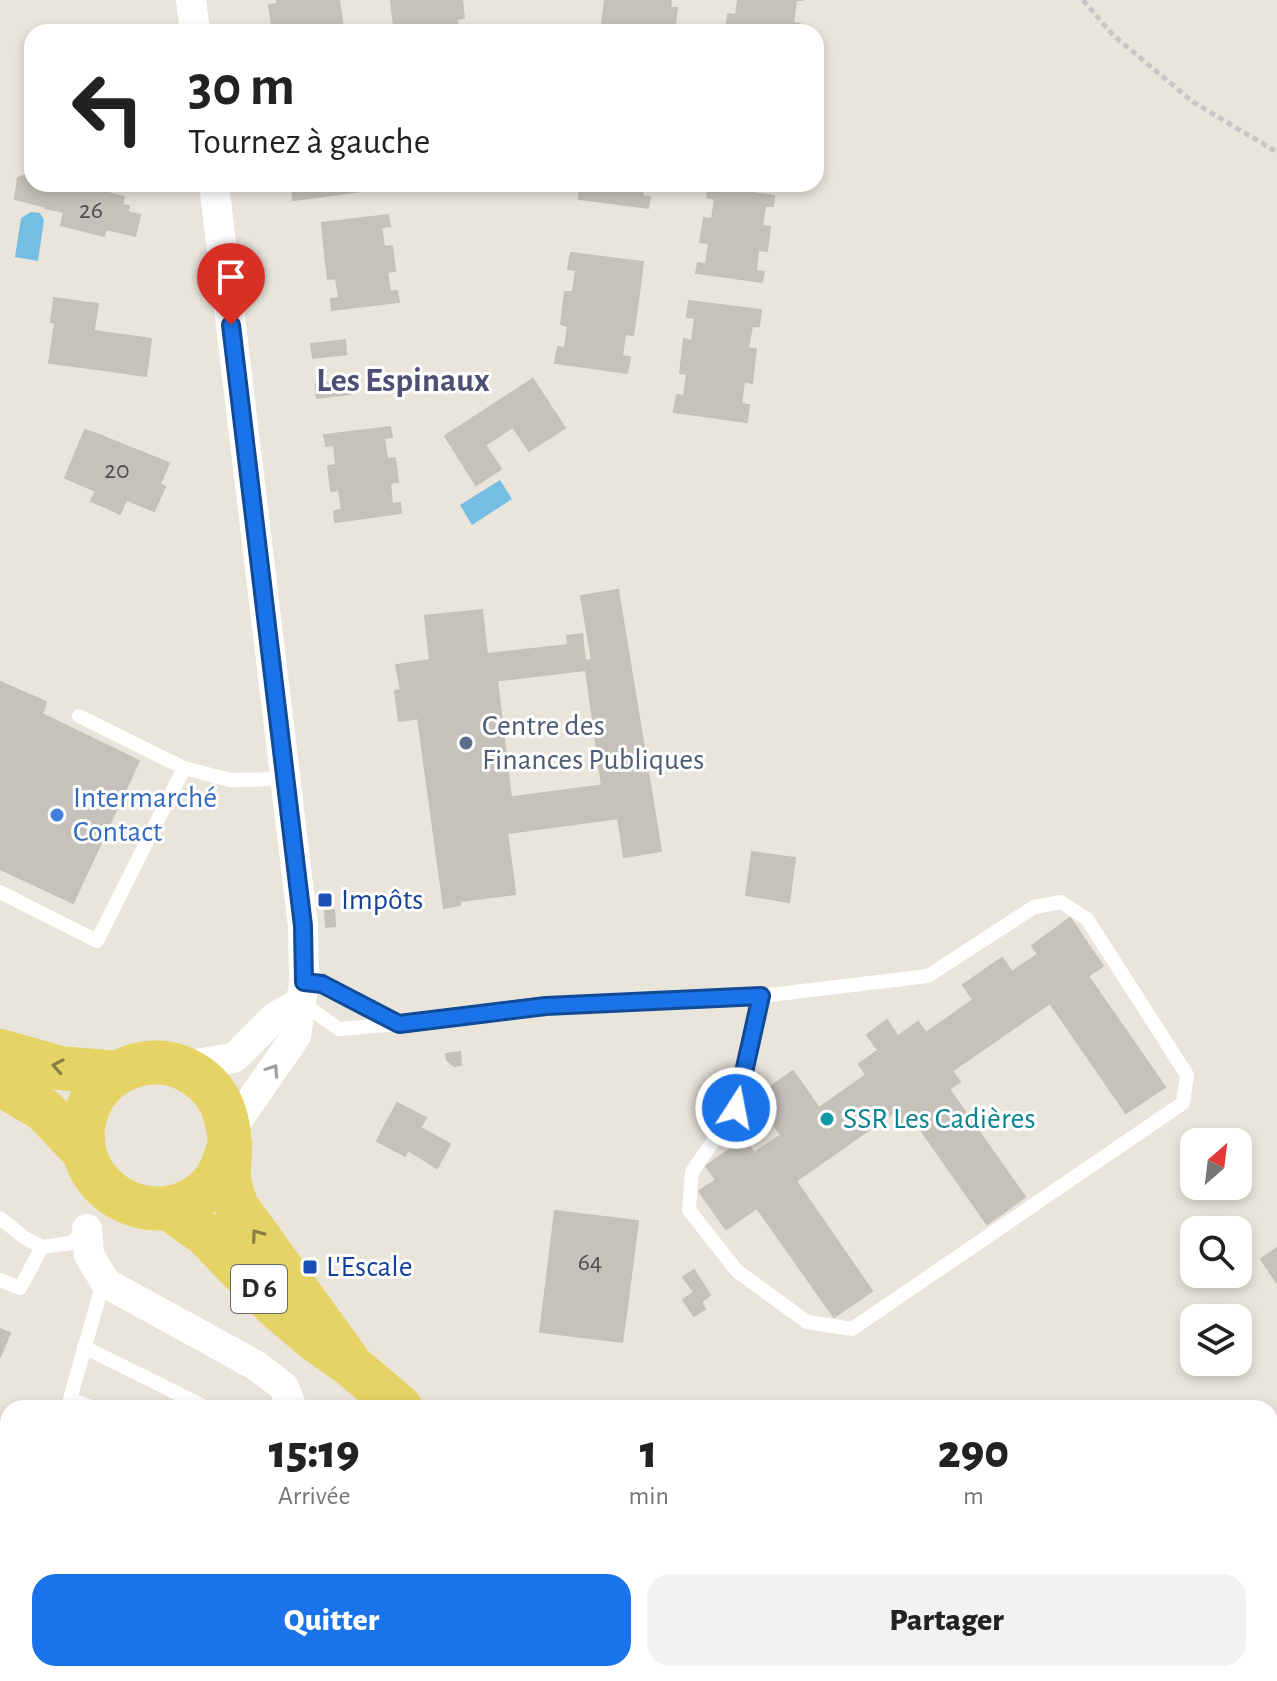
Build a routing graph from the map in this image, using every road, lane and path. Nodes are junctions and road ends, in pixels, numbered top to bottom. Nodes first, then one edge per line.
1 (191, 0) edge
2 (1083, 0) edge
3 (194, 24) edge
4 (1277, 152) edge
5 (215, 192) edge
6 (79, 716) dead end
7 (184, 768) junction
8 (286, 779) junction
9 (0, 892) edge
10 (303, 992) junction
11 (761, 996) junction
12 (399, 1024) junction
13 (0, 1051) edge
14 (181, 1066) junction
15 (117, 1073) junction
16 (0, 1084) edge
17 (230, 1137) junction
18 (88, 1163) junction
19 (166, 1209) junction
20 (0, 1218) edge
21 (87, 1229) junction
22 (42, 1247) junction
23 (104, 1279) junction
24 (0, 1280) edge
25 (84, 1347) junction
26 (352, 1366) junction
27 (73, 1400) edge
28 (191, 1400) edge
29 (289, 1400) edge
30 (392, 1400) edge

1 - 3 street
2 - 4 path
5 - 8 street
6 - 7 lane
7 - 8 lane
7 - 9 lane
8 - 10 street
10 - 12 lane
10 - 12 lane
10 - 14 street
17 -> 10 street
11 - 11 lane
11 - 12 lane
15 -> 13 main road
14 - 15 main road
14 - 17 main road
15 - 18 main road
16 - 18 main road
17 - 19 main road
26 -> 17 main road, D 6
18 - 19 main road
18 - 21 street
19 - 21 street
19 - 26 main road, D 6
20 - 22 lane
21 - 22 lane
21 - 23 street
22 - 24 lane
23 - 25 lane
23 - 29 street
25 - 27 lane
25 - 28 lane
26 - 30 main road, D 6

